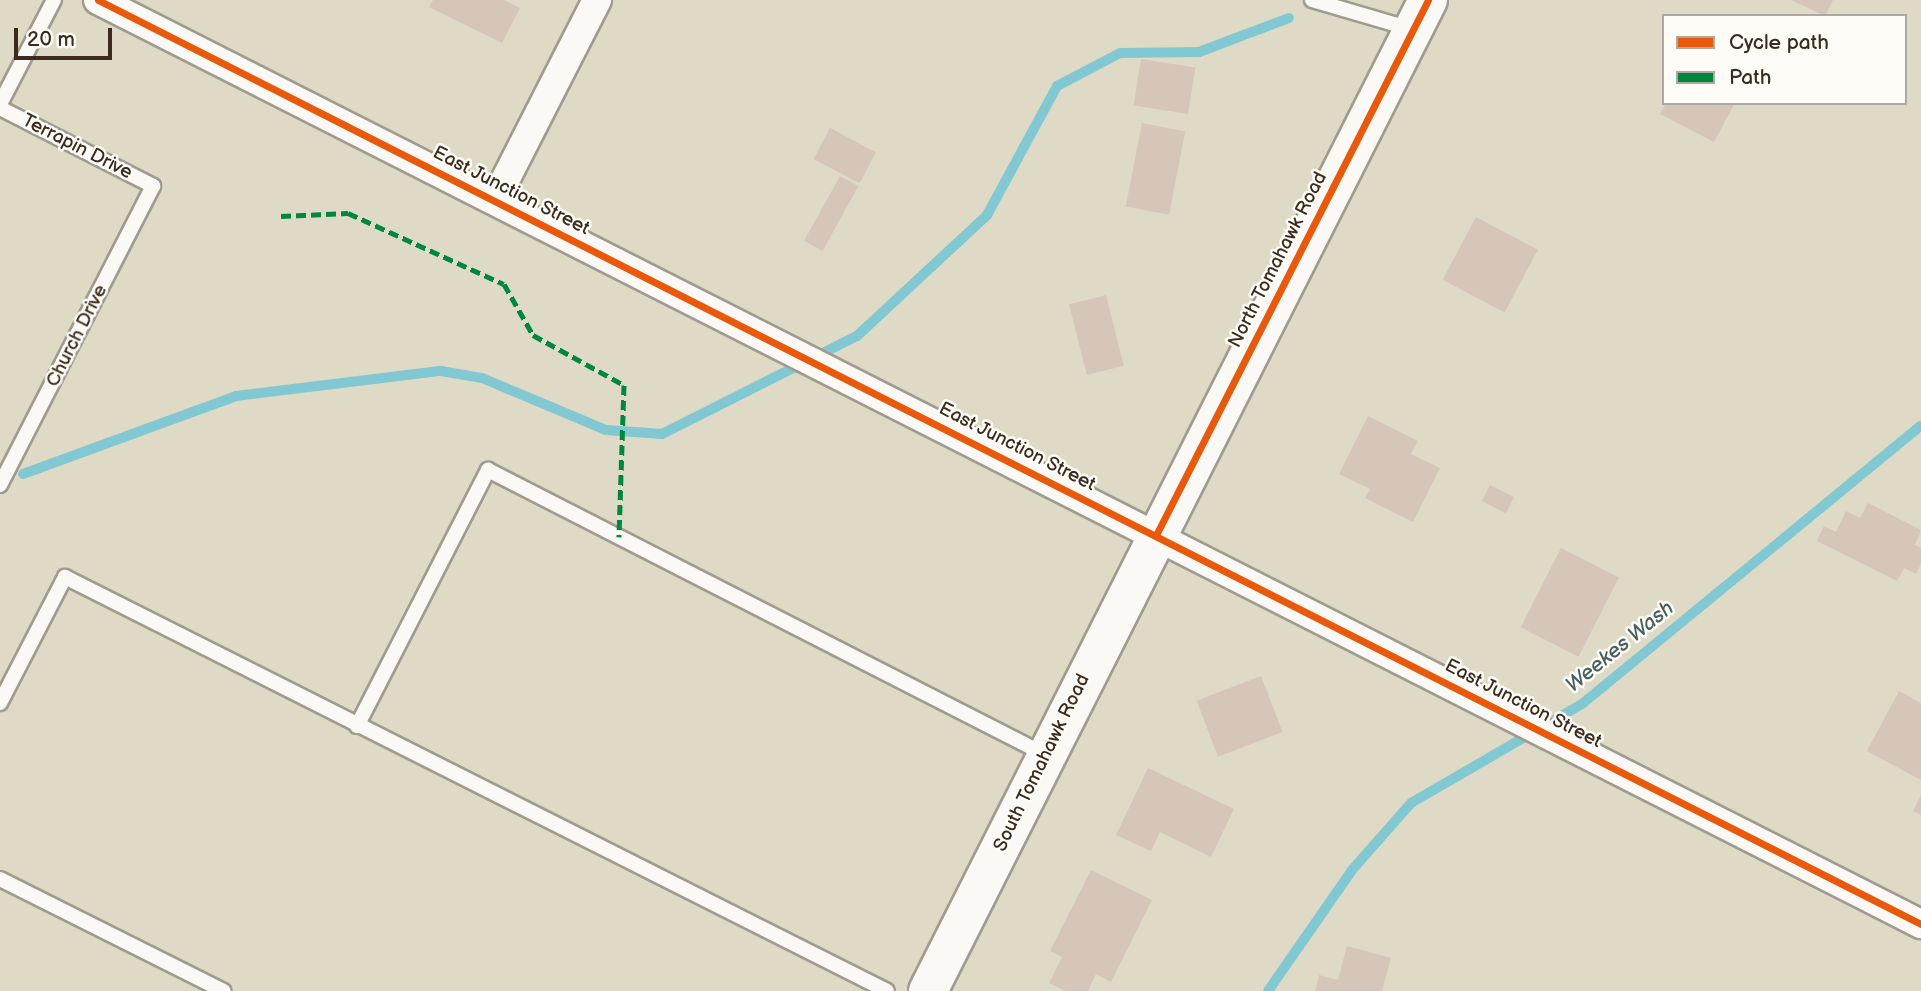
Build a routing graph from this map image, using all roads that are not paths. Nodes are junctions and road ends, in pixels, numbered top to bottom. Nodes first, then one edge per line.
1 (54, 0) edge
2 (98, 0) edge
3 (597, 0) edge
4 (1312, 0) edge
5 (1420, 15) edge
6 (0, 106) edge
7 (153, 186) joint
8 (495, 200) junction
9 (0, 485) edge
10 (1156, 535) junction
11 (0, 703) edge
12 (357, 726) junction
13 (1046, 755) junction
14 (0, 879) edge
15 (1921, 924) edge
16 (224, 991) edge
17 (887, 991) edge
18 (929, 991) edge

1 - 6 lane
2 - 8 street, East Junction Street
3 - 8 street
4 - 5 lane
5 - 10 street, North Tomahawk Road
6 - 7 lane, Terrapin Drive
7 - 9 lane, Church Drive
8 - 10 street, East Junction Street
10 - 13 street, South Tomahawk Road
10 - 15 street, East Junction Street
11 - 12 lane
12 - 13 lane
12 - 17 lane
13 - 18 street, South Tomahawk Road
14 - 16 lane

